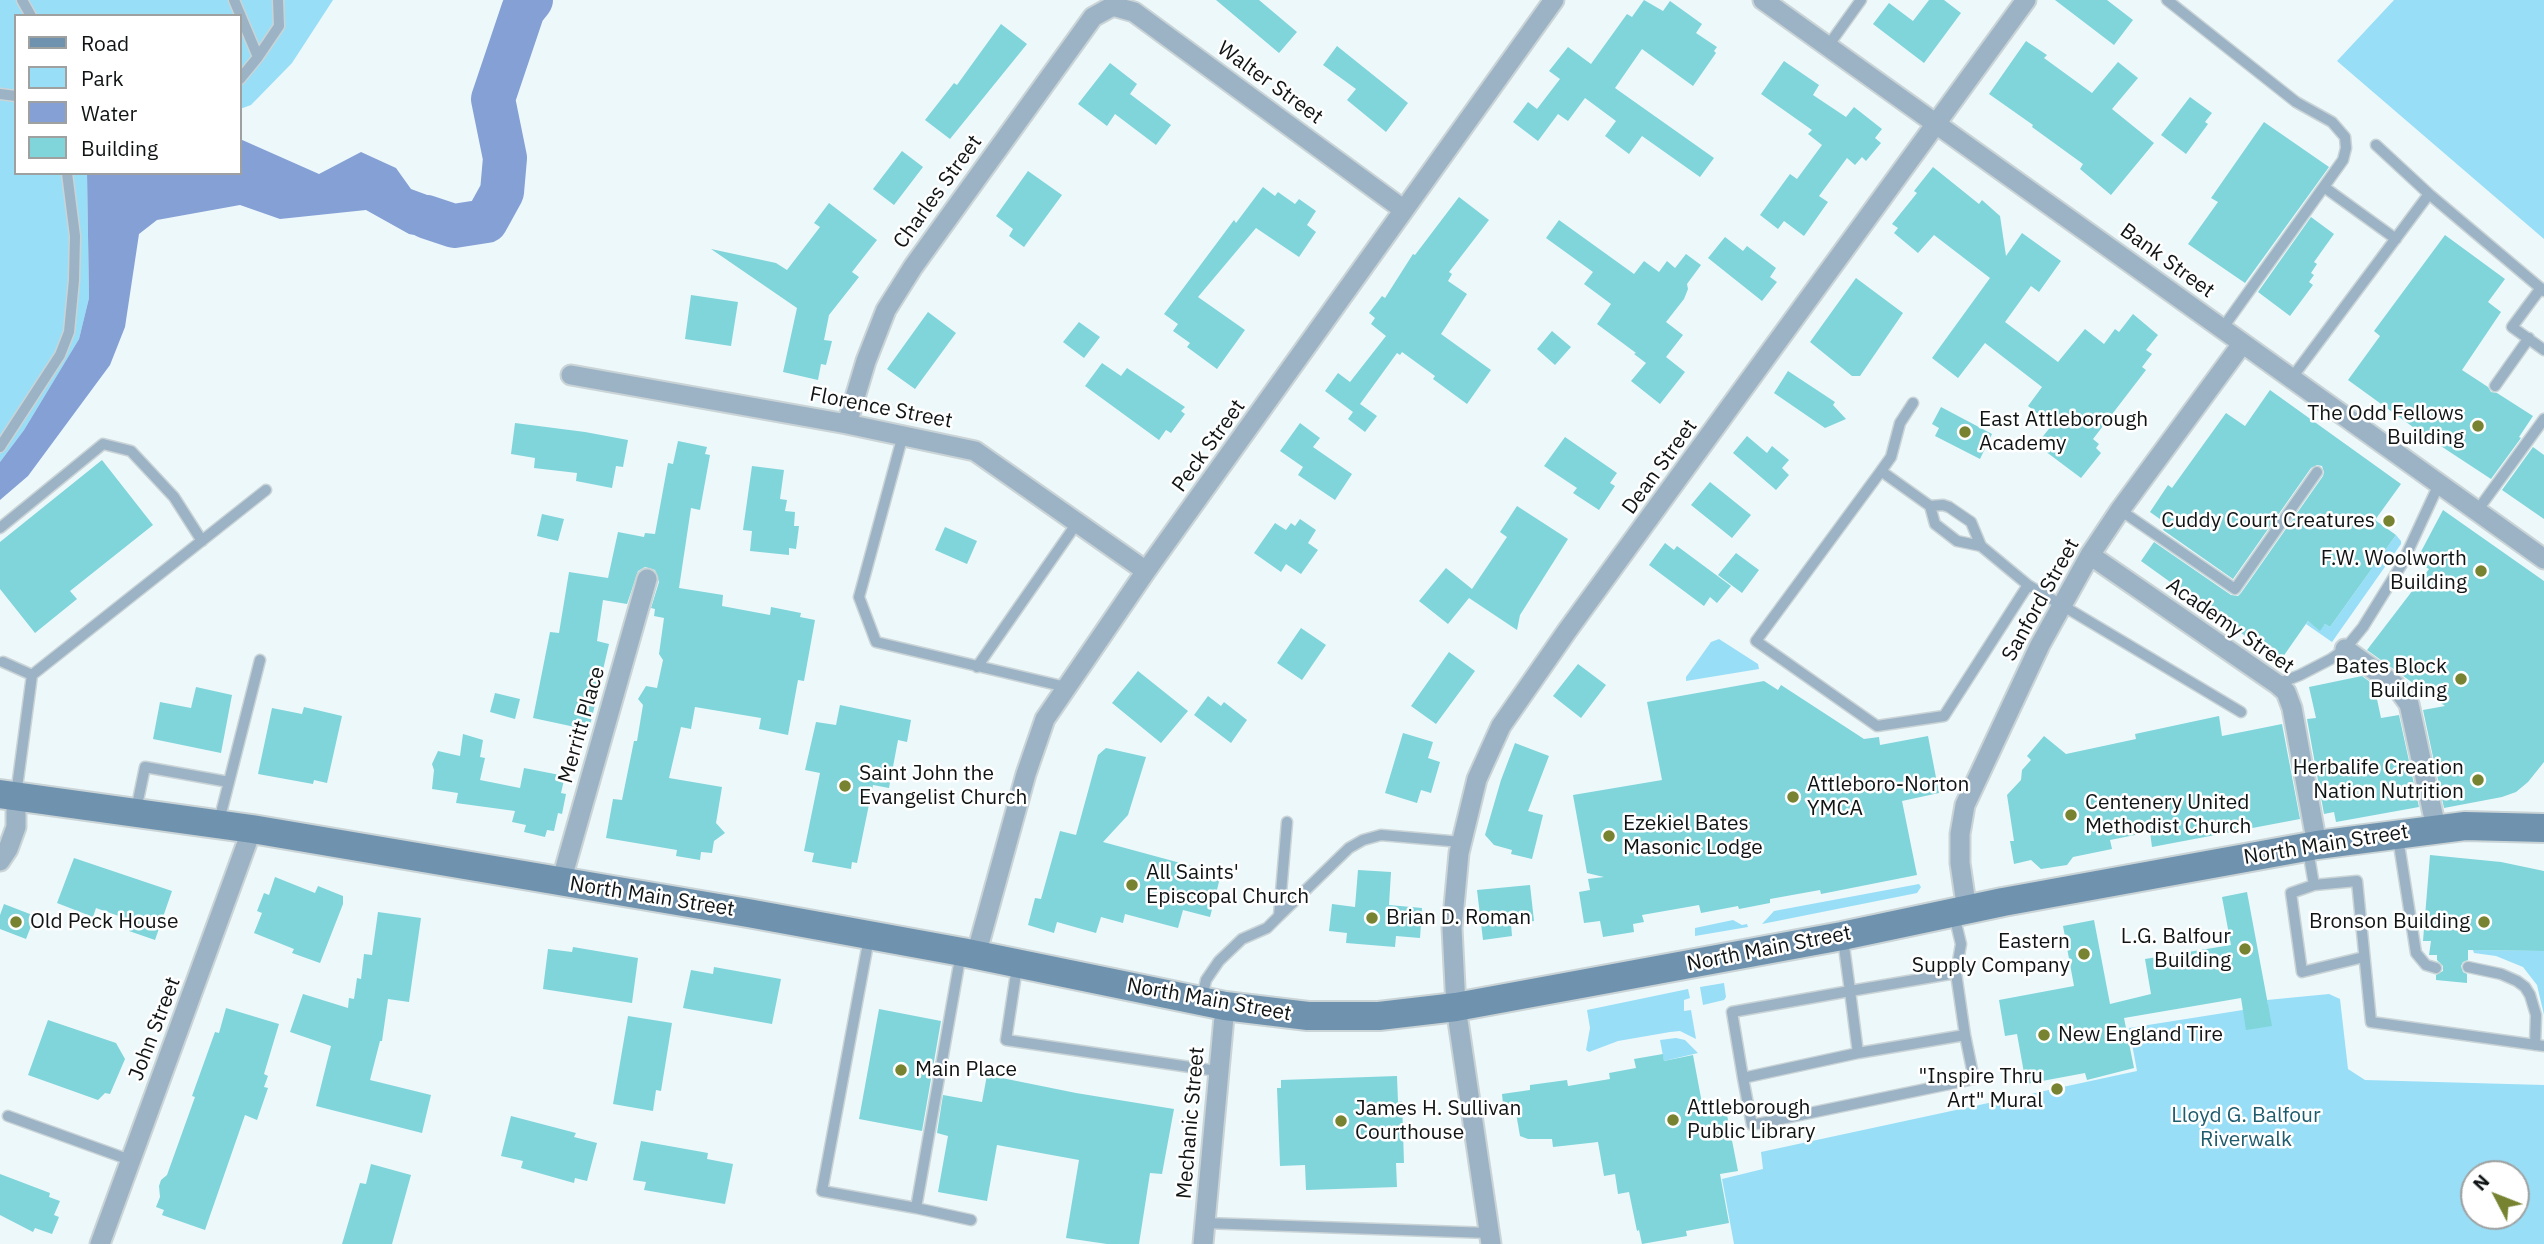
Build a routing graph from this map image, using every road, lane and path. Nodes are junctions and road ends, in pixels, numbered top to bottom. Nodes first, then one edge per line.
1 (278, 0) edge
2 (1554, 0) edge
3 (1763, 0) edge
4 (1861, 0) edge
5 (2026, 0) edge
6 (2167, 0) edge
7 (1105, 10) joint
8 (242, 19) edge
9 (1828, 46) junction
10 (258, 57) junction
11 (242, 77) edge
12 (1936, 122) junction
13 (2376, 145) dead end
14 (67, 175) edge
15 (2324, 187) junction
16 (2429, 194) junction
17 (1404, 210) junction
18 (2396, 239) junction
19 (2542, 290) edge
20 (2222, 329) junction
21 (2529, 338) junction
22 (2242, 344) junction
23 (2544, 350) edge
24 (571, 375) dead end
25 (2291, 379) junction
26 (2495, 386) dead end
27 (1913, 403) dead end
28 (2544, 419) edge
29 (847, 424) junction
30 (903, 435) junction
31 (0, 447) edge
32 (1881, 471) junction
33 (2317, 472) dead end
34 (2439, 484) junction
35 (266, 490) dead end
36 (1930, 506) junction
37 (2120, 510) junction
38 (2477, 511) junction
39 (1077, 523) junction
40 (0, 528) edge
41 (202, 541) junction
42 (1981, 546) junction
43 (2090, 555) junction
44 (2544, 558) edge
45 (1146, 571) junction
46 (647, 579) dead end
47 (2028, 585) junction
48 (2061, 604) junction
49 (2345, 649) junction
50 (260, 660) dead end
51 (1, 662) edge
52 (977, 667) junction
53 (32, 676) junction
54 (2277, 684) junction
55 (1066, 687) junction
56 (2241, 712) dead end
57 (229, 782) junction
58 (8, 795) edge
59 (136, 814) junction
60 (1287, 822) dead end
61 (218, 825) junction
62 (2436, 828) junction
63 (2544, 828) edge
64 (252, 829) junction
65 (2398, 834) junction
66 (1461, 842) junction
67 (2312, 846) junction
68 (0, 861) edge
69 (561, 882) junction
70 (2314, 885) junction
71 (1960, 912) junction
72 (1279, 916) junction
73 (870, 936) junction
74 (1842, 936) junction
75 (969, 954) junction
76 (2364, 957) junction
77 (1017, 963) junction
78 (2468, 967) dead end
79 (2436, 968) dead end
80 (1956, 973) junction
81 (1850, 991) junction
82 (1213, 1004) junction
83 (1456, 1007) junction
84 (1965, 1035) junction
85 (2540, 1045) edge
86 (1858, 1053) junction
87 (1217, 1071) junction
88 (1743, 1078) junction
89 (8, 1116) dead end
90 (130, 1160) junction
91 (916, 1208) junction
92 (971, 1220) dead end
93 (1205, 1223) junction
94 (1490, 1238) edge
95 (100, 1244) edge
96 (1202, 1244) edge

1 - 10 lane
2 - 17 street, Peck Street
3 - 9 street, Bank Street
4 - 9 lane
5 - 12 street, Dean Street
6 - 15 lane
7 - 17 street, Walter Street
7 - 29 street, Charles Street
8 - 10 lane
9 - 12 street, Bank Street
10 - 11 lane
12 - 20 street, Bank Street
12 - 66 street, Dean Street
13 - 16 lane
14 - 31 lane
15 - 18 lane
15 - 20 lane
16 - 18 lane
16 - 19 lane
17 - 45 street, Peck Street
18 - 25 lane
19 - 21 lane
20 - 22 street, Bank Street
21 - 23 lane
21 - 26 lane
22 - 25 street, Bank Street
22 - 37 street, Sanford Street
24 - 29 street, Florence Street
25 - 34 street, Bank Street
27 - 32 lane
28 - 38 lane
29 - 30 street, Florence Street
30 - 39 street, Florence Street
30 - 52 lane
32 - 36 lane
32 - 47 lane
33 - 37 lane
34 - 38 street, Bank Street
34 - 49 lane
35 - 41 lane
36 - 42 lane
36 - 42 lane
37 - 43 street, Sanford Street
38 - 44 street, Bank Street
39 - 45 street, Florence Street
39 - 52 lane
40 - 41 lane
41 - 53 lane
42 - 47 lane
43 - 48 street, Sanford Street
43 - 54 street, Academy Street
45 - 55 street, Peck Street
46 - 69 street, Merritt Place
47 - 48 lane
48 - 56 lane
48 - 71 street, Sanford Street
49 - 54 lane
49 - 62 street
50 - 57 lane
51 - 53 lane
52 - 55 lane
53 - 58 lane
54 - 67 street, Academy Street
55 - 75 street, Peck Street
57 - 59 lane
57 - 61 lane
58 - 59 main road, North Main Street
58 - 68 street
59 - 61 main road, North Main Street
60 - 72 lane
61 - 64 main road, North Main Street
62 - 63 main road, North Main Street
62 - 65 main road, North Main Street
64 - 69 main road, North Main Street
64 - 90 street, John Street
65 - 67 main road, North Main Street
65 - 79 lane
66 - 72 lane
66 - 83 street, Dean Street
67 - 70 lane
67 - 71 main road, North Main Street
69 - 73 main road, North Main Street
70 - 76 lane
70 - 76 lane
71 - 74 main road, North Main Street
71 - 80 lane
72 - 82 lane
73 - 75 main road, North Main Street
73 - 91 lane
74 - 81 lane
74 - 83 main road, North Main Street
75 - 77 main road, North Main Street
75 - 91 lane
76 - 85 lane
77 - 82 main road, North Main Street
77 - 87 lane
78 - 85 lane
80 - 81 lane
80 - 84 lane
81 - 86 lane
81 - 88 lane
82 - 83 main road, North Main Street
82 - 87 street, Mechanic Street
83 - 94 street, Dean Street
84 - 86 lane
84 - 88 lane
86 - 88 lane
87 - 93 street, Mechanic Street
89 - 90 lane
90 - 95 street, John Street
91 - 92 lane
93 - 94 lane
93 - 96 street, Mechanic Street

